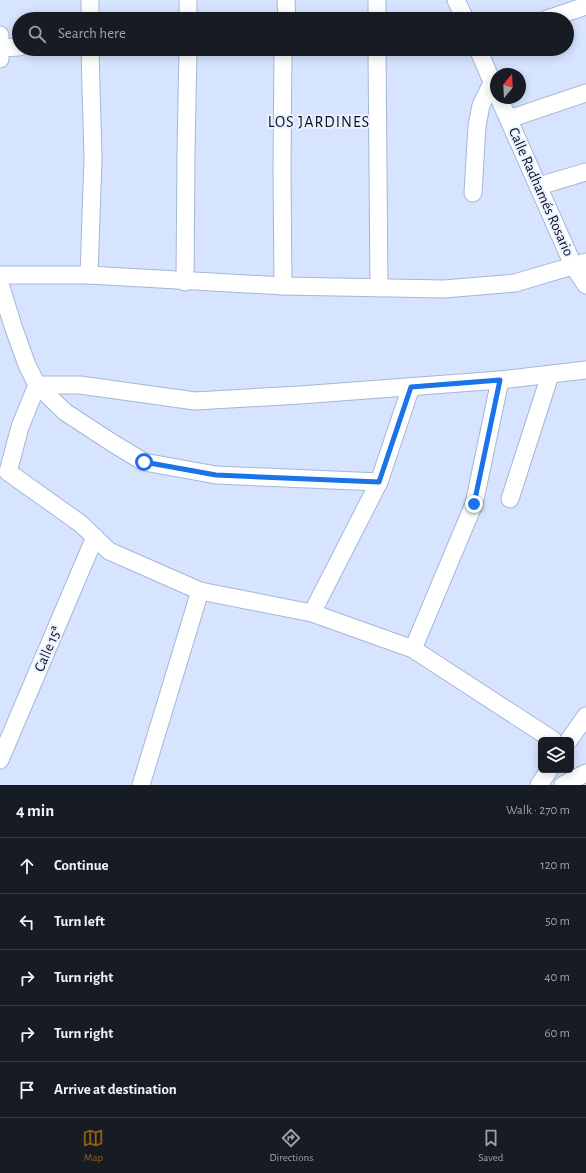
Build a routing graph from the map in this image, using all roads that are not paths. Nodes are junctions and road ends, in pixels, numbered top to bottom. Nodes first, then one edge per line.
1 (90, 0) edge
2 (188, 0) edge
3 (286, 0) edge
4 (377, 0) edge
5 (456, 0) edge
6 (586, 6) edge
7 (90, 12) edge
8 (188, 12) edge
9 (287, 12) edge
10 (377, 12) edge
11 (461, 12) edge
12 (568, 12) edge
13 (0, 47) edge
14 (12, 47) edge
15 (90, 56) edge
16 (188, 56) edge
17 (283, 56) edge
18 (377, 56) edge
19 (481, 56) edge
20 (490, 77) edge
21 (490, 93) edge
22 (586, 93) edge
23 (502, 104) edge
24 (509, 119) junction
25 (586, 172) edge
26 (539, 186) junction
27 (472, 193) dead end
28 (580, 265) edge
29 (0, 275) edge
30 (89, 275) junction
31 (185, 282) junction
32 (0, 284) edge
33 (586, 285) edge
34 (283, 286) junction
35 (379, 288) junction
36 (586, 370) edge
37 (550, 375) junction
38 (500, 380) junction
39 (37, 385) junction
40 (411, 387) junction
41 (379, 482) junction
42 (510, 499) dead end
43 (95, 537) junction
44 (200, 591) junction
45 (312, 613) junction
46 (413, 649) junction
47 (586, 716) edge
48 (548, 737) edge
49 (572, 737) edge
50 (0, 760) edge
51 (547, 773) edge
52 (586, 774) edge
53 (141, 785) edge
54 (539, 785) edge
55 (563, 785) edge

1 - 7 street
2 - 8 street
3 - 9 street
4 - 10 street
5 - 11 street
6 - 12 street
13 - 14 street
15 - 30 street
16 - 31 street
17 - 34 street
18 - 35 street
19 - 20 street
21 - 27 street
22 - 24 street
23 - 24 street, Calle Radhamés Rosario
24 - 26 street, Calle Radhamés Rosario
25 - 26 street
26 - 28 street, Calle Radhamés Rosario
28 - 33 street, Calle Radhamés Rosario
28 - 35 street
29 - 30 street
30 - 31 street
31 - 34 street
32 - 39 street
34 - 35 street
36 - 37 street
37 - 38 street
37 - 42 street
38 - 40 street
38 - 46 street
39 - 40 street
39 - 41 street
39 - 43 street
40 - 41 street
41 - 45 street
43 - 44 street
43 - 50 street, Calle 15ª
44 - 45 street
44 - 53 street
45 - 46 street
46 - 48 street
47 - 49 street
51 - 54 street
52 - 55 street

